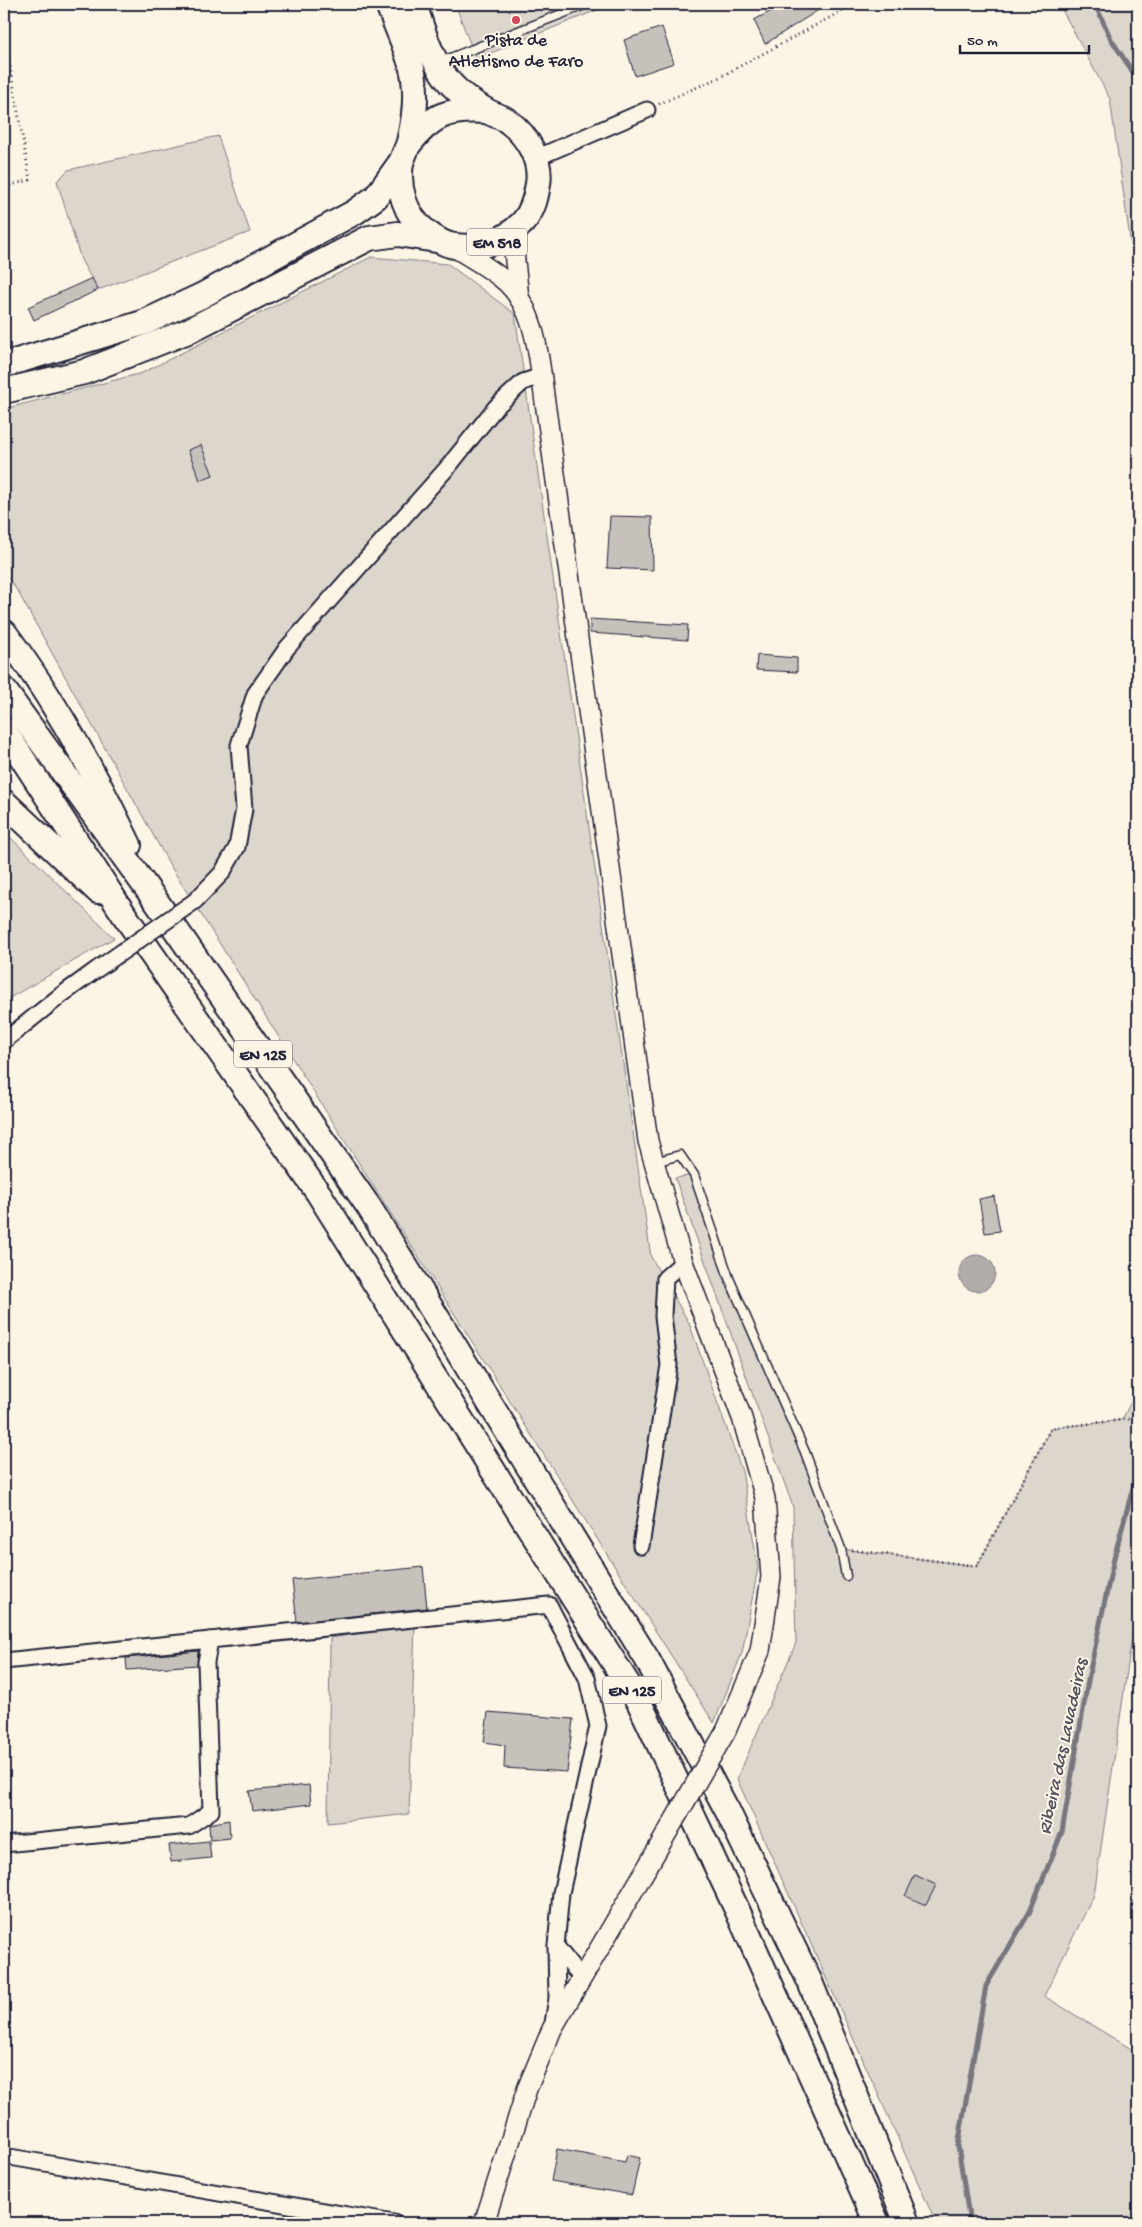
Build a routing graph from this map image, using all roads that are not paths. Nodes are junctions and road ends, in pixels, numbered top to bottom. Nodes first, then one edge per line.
1 (388, 4) edge
2 (414, 4) edge
3 (587, 4) edge
4 (436, 63) junction
5 (647, 110) road end
6 (486, 111) junction
7 (405, 153) junction
8 (536, 158) junction
9 (512, 233) junction
10 (444, 243) junction
11 (519, 298) junction
12 (4, 365) edge
13 (541, 376) junction
14 (4, 391) edge
15 (4, 632) edge
16 (4, 690) edge
17 (4, 730) edge
18 (4, 802) edge
19 (156, 900) junction
20 (124, 916) junction
21 (4, 1041) edge
22 (654, 1162) junction
23 (683, 1262) junction
24 (641, 1546) dead end
25 (846, 1576) dead end
26 (210, 1640) junction
27 (4, 1661) edge
28 (4, 1844) edge
29 (556, 1946) junction
30 (581, 1978) junction
31 (552, 2029) junction
32 (4, 2156) edge
33 (394, 2223) edge
34 (484, 2223) edge
35 (877, 2223) edge
36 (907, 2223) edge

1 - 7 main road, EM 518
2 - 4 main road
3 - 4 lane
4 - 6 main road
5 - 8 street
6 - 7 main road, EM 518
6 - 8 main road, EM 518
7 - 10 main road, EM 518
7 - 12 main road
8 - 9 main road, EM 518
9 - 10 main road, EM 518
9 - 11 street, EM 518
10 - 11 street, EM 518
10 - 14 main road
11 - 13 street, EM 518
13 - 21 street, bridge
13 - 22 street, EM 518
15 - 19 main road
16 - 19 main road, EN 125
17 - 20 main road, EN 125
18 - 20 main road
19 - 36 main road, EN 125
20 - 35 main road, EN 125
22 - 23 street, EM 518
22 - 25 lane
23 - 24 street
23 - 30 street, EM 518, bridge
26 - 27 street
26 - 28 street
26 - 29 street
29 - 30 street
29 - 31 street
30 - 31 street, EM 518
31 - 34 street, EM 518
32 - 33 street

